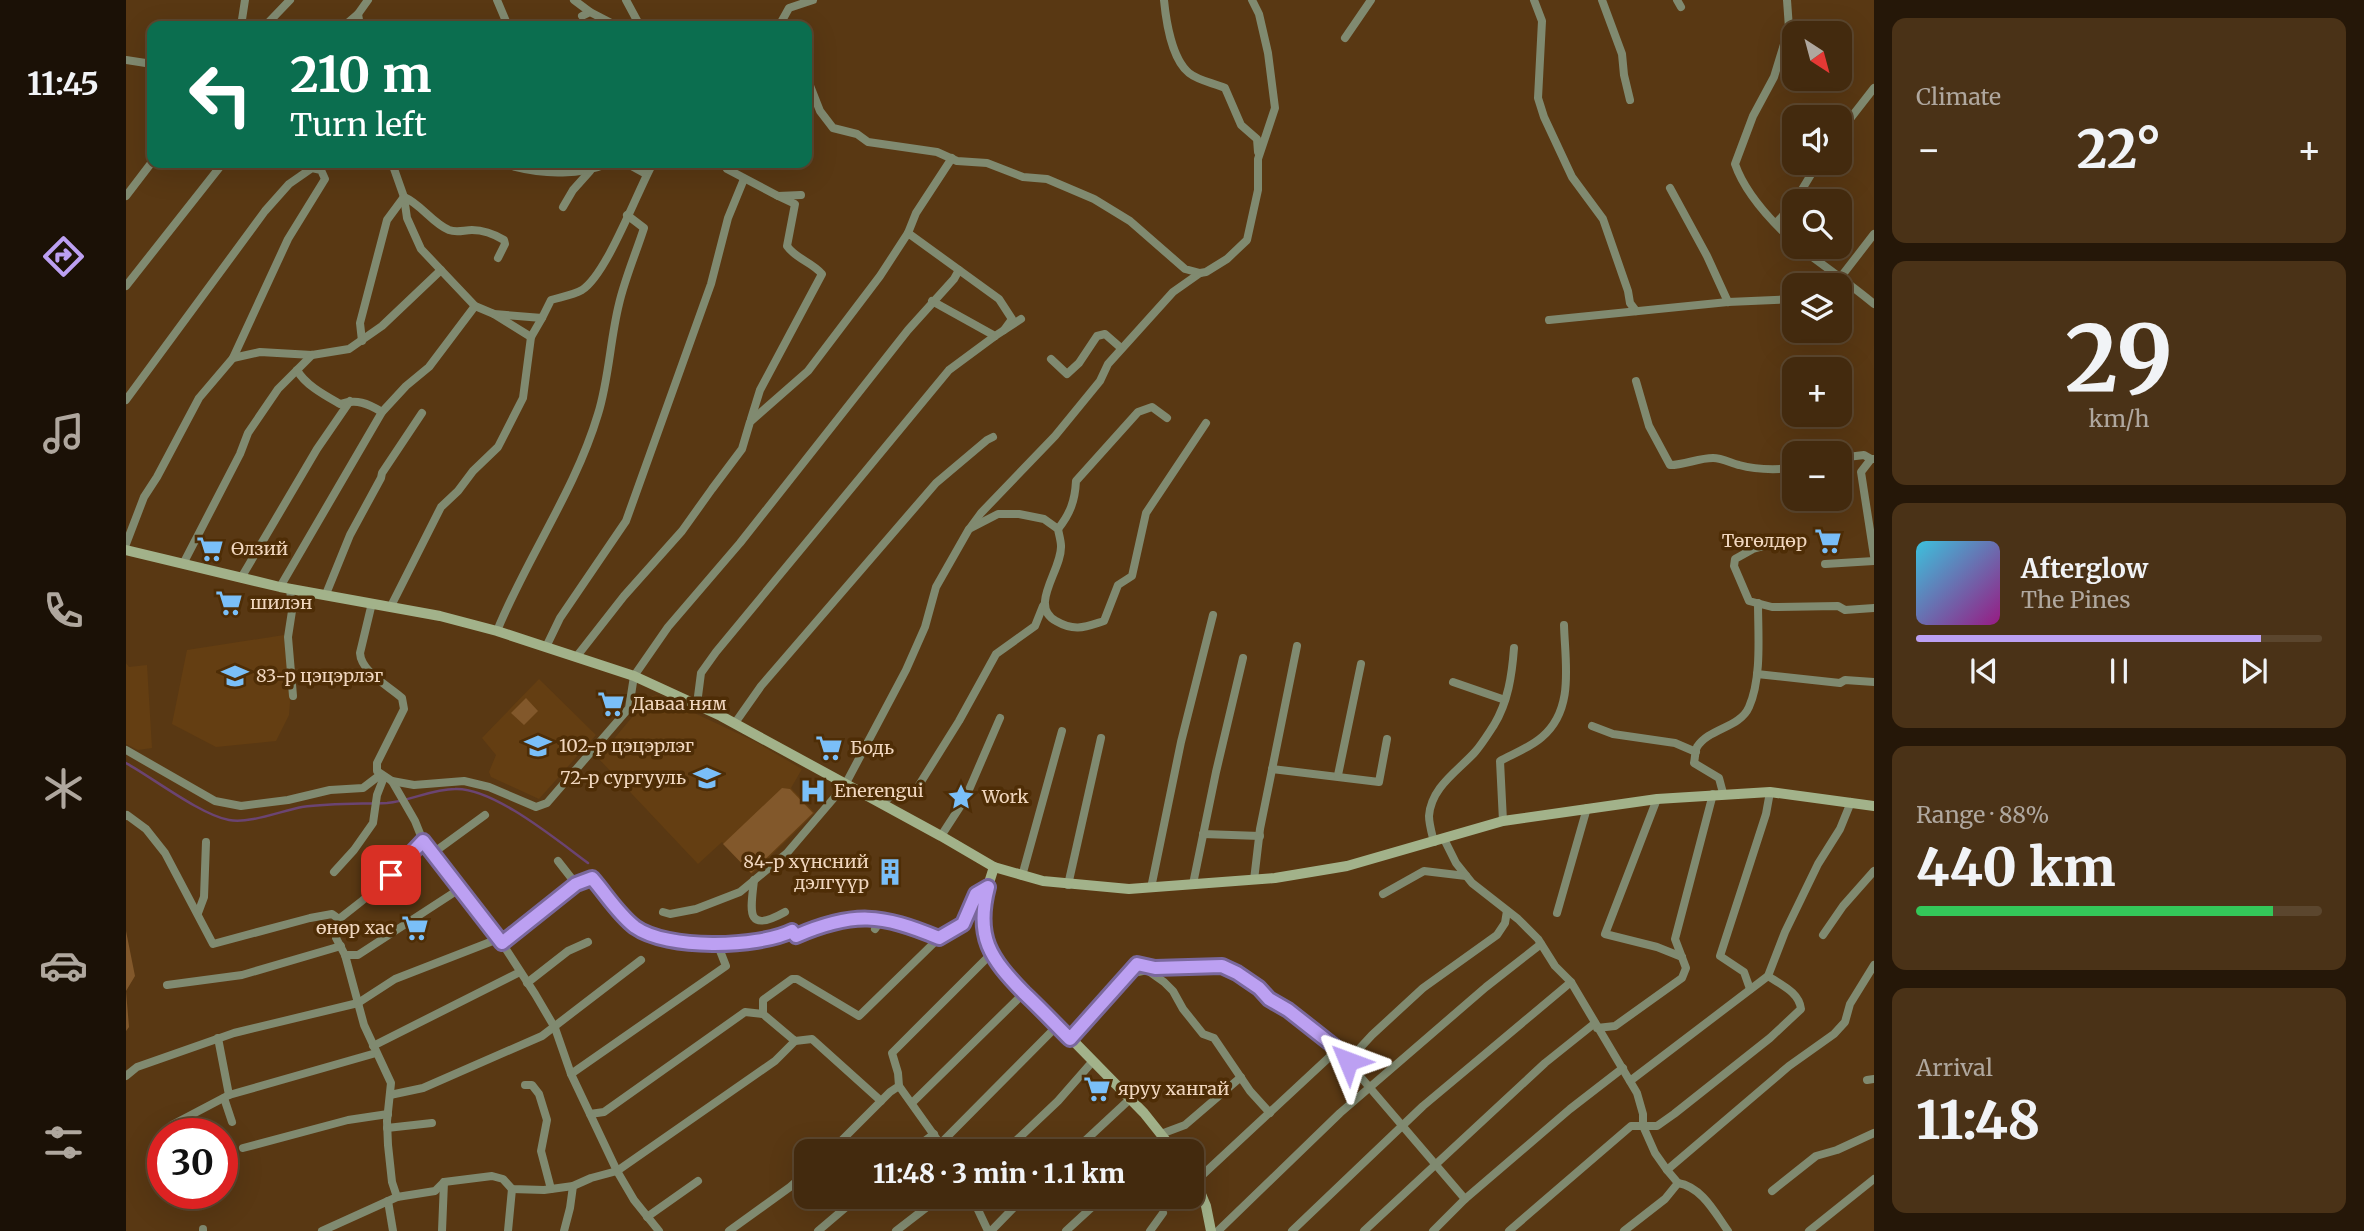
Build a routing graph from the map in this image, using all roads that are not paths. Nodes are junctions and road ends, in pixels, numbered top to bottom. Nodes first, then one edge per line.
1 (245, 0) edge
2 (290, 0) edge
3 (368, 0) edge
4 (497, 0) edge
5 (575, 0) edge
6 (626, 0) edge
7 (813, 0) edge
8 (1164, 0) edge
9 (1252, 0) edge
10 (1371, 0) edge
11 (1534, 0) edge
12 (1602, 0) edge
13 (1787, 0) edge
14 (358, 14) junction
15 (242, 21) edge
16 (270, 21) edge
17 (350, 21) edge
18 (359, 21) edge
19 (506, 21) edge
20 (604, 21) edge
21 (637, 21) edge
22 (782, 21) edge
23 (1345, 38) dead end
24 (126, 60) edge
25 (147, 63) edge
26 (1874, 88) edge
27 (812, 90) edge
28 (1630, 100) dead end
29 (1852, 116) edge
30 (952, 158) junction
31 (1258, 159) junction
32 (147, 168) edge
33 (219, 168) edge
34 (311, 168) edge
35 (315, 168) edge
36 (394, 168) edge
37 (519, 168) edge
38 (597, 168) edge
39 (635, 168) edge
40 (650, 168) edge
41 (726, 168) edge
42 (590, 171) junction
43 (646, 174) junction
44 (744, 178) junction
45 (1670, 188) dead end
46 (801, 195) dead end
47 (126, 196) edge
48 (778, 196) junction
49 (404, 197) junction
50 (563, 207) dead end
51 (627, 215) junction
52 (1782, 217) edge
53 (1776, 223) junction
54 (1782, 229) edge
55 (908, 233) junction
56 (1874, 234) edge
57 (498, 258) dead end
58 (1815, 259) edge
59 (441, 270) junction
60 (959, 270) junction
61 (1200, 273) junction
62 (1834, 273) edge
63 (1844, 273) edge
64 (1852, 285) edge
65 (126, 286) edge
66 (1782, 300) edge
67 (932, 301) junction
68 (1728, 302) junction
69 (1874, 304) edge
70 (475, 306) junction
71 (1636, 311) junction
72 (494, 314) junction
73 (542, 318) junction
74 (1021, 319) dead end
75 (1549, 320) dead end
76 (1004, 330) junction
77 (995, 336) junction
78 (531, 337) junction
79 (362, 341) junction
80 (1121, 348) junction
81 (312, 355) junction
82 (233, 358) junction
83 (1051, 359) dead end
84 (297, 370) junction
85 (1636, 381) dead end
86 (126, 400) edge
87 (350, 401) junction
88 (382, 412) junction
89 (422, 413) dead end
90 (1167, 418) dead end
91 (750, 422) junction
92 (1206, 423) dead end
93 (993, 438) dead end
94 (1852, 456) edge
95 (1872, 459) edge
96 (1782, 470) edge
97 (969, 529) junction
98 (1058, 529) junction
99 (126, 544) edge
100 (1764, 546) dead end
101 (126, 550) edge
102 (1874, 558) edge
103 (1825, 564) dead end
104 (183, 565) junction
105 (241, 578) junction
106 (285, 587) junction
107 (326, 594) junction
108 (372, 603) junction
109 (1758, 603) junction
110 (391, 606) junction
111 (1044, 606) junction
112 (1874, 608) edge
113 (1213, 615) dead end
114 (1564, 625) dead end
115 (497, 631) junction
116 (1297, 646) dead end
117 (546, 647) junction
118 (1514, 648) dead end
119 (577, 656) junction
120 (1244, 658) dead end
121 (1361, 664) dead end
122 (1756, 674) junction
123 (634, 676) junction
124 (1453, 682) dead end
125 (1874, 682) edge
126 (293, 696) dead end
127 (1505, 700) junction
128 (697, 704) junction
129 (1000, 718) dead end
130 (735, 723) junction
131 (1592, 726) dead end
132 (1062, 731) dead end
133 (1101, 738) dead end
134 (1387, 739) dead end
135 (126, 750) edge
136 (1696, 752) junction
137 (1272, 769) junction
138 (1338, 775) junction
139 (385, 778) junction
140 (845, 785) junction
141 (1770, 792) junction
142 (1718, 794) junction
143 (1657, 799) junction
144 (1851, 802) junction
145 (882, 804) junction
146 (1874, 806) edge
147 (1587, 808) junction
148 (485, 815) dead end
149 (126, 816) edge
150 (1503, 821) junction
151 (1203, 834) junction
152 (941, 836) junction
153 (1260, 836) junction
154 (423, 841) junction
155 (1439, 841) junction
156 (206, 842) dead end
157 (433, 853) junction
158 (558, 861) dead end
159 (994, 867) junction
160 (1874, 871) edge
161 (334, 872) dead end
162 (1022, 876) junction
163 (1466, 876) junction
164 (754, 880) junction
165 (1254, 880) junction
166 (576, 884) junction
167 (1193, 884) junction
168 (1068, 885) junction
169 (988, 887) junction
170 (461, 888) junction
171 (1151, 888) junction
172 (1383, 894) dead end
173 (1507, 911) junction
174 (663, 912) dead end
175 (785, 912) dead end
176 (198, 913) junction
177 (1557, 913) dead end
178 (339, 919) junction
179 (881, 920) junction
180 (875, 929) dead end
181 (1823, 935) dead end
182 (939, 938) junction
183 (500, 941) junction
184 (588, 942) dead end
185 (716, 943) junction
186 (1541, 944) junction
187 (341, 946) junction
188 (991, 954) junction
189 (345, 955) junction
190 (1682, 957) junction
191 (641, 960) dead end
192 (1874, 965) edge
193 (520, 972) junction
194 (1129, 974) junction
195 (1768, 976) junction
196 (1571, 982) junction
197 (527, 983) junction
198 (167, 985) dead end
199 (1750, 989) junction
200 (1024, 993) junction
201 (358, 1003) junction
202 (763, 1014) junction
203 (1057, 1026) junction
204 (1596, 1026) junction
205 (555, 1028) junction
206 (218, 1038) junction
207 (1070, 1039) junction
208 (795, 1041) junction
209 (1338, 1049) junction
210 (375, 1050) junction
211 (1093, 1061) junction
212 (1348, 1061) junction
213 (1623, 1068) junction
214 (571, 1073) junction
215 (126, 1076) edge
216 (1241, 1077) junction
217 (1630, 1081) junction
218 (525, 1085) dead end
219 (899, 1086) junction
220 (1372, 1088) junction
221 (226, 1096) junction
222 (390, 1096) junction
223 (1130, 1099) junction
224 (881, 1101) junction
225 (912, 1103) junction
226 (1270, 1113) junction
227 (388, 1114) junction
228 (590, 1114) junction
229 (185, 1118) edge
230 (231, 1118) edge
231 (432, 1123) dead end
232 (1404, 1125) junction
233 (1643, 1126) junction
234 (387, 1128) junction
235 (1874, 1133) edge
236 (934, 1134) junction
237 (1164, 1137) joint
238 (843, 1139) edge
239 (927, 1139) edge
240 (938, 1139) edge
241 (945, 1139) edge
242 (1018, 1139) edge
243 (1087, 1139) edge
244 (243, 1148) dead end
245 (1436, 1163) junction
246 (1204, 1169) edge
247 (1667, 1170) junction
248 (617, 1171) junction
249 (1874, 1180) edge
250 (698, 1181) dead end
251 (444, 1182) junction
252 (794, 1183) edge
253 (1678, 1183) junction
254 (573, 1186) junction
255 (512, 1189) junction
256 (551, 1189) junction
257 (1772, 1191) dead end
258 (397, 1197) junction
259 (1465, 1199) junction
260 (388, 1201) junction
261 (1204, 1201) edge
262 (844, 1209) edge
263 (924, 1209) edge
264 (978, 1209) edge
265 (1012, 1209) edge
266 (1090, 1209) edge
267 (1163, 1213) dead end
268 (647, 1217) junction
269 (321, 1231) edge
270 (393, 1231) edge
271 (442, 1231) edge
272 (508, 1231) edge
273 (564, 1231) edge
274 (659, 1231) edge
275 (729, 1231) edge
276 (818, 1231) edge
277 (896, 1231) edge
278 (989, 1231) edge
279 (1066, 1231) edge
280 (1150, 1231) edge
281 (1210, 1231) edge
282 (1218, 1231) edge
283 (1292, 1231) edge
284 (1364, 1231) edge
285 (1433, 1231) edge
286 (1509, 1231) edge
287 (1624, 1231) edge
288 (1728, 1231) edge
289 (1809, 1231) edge

1 - 15 street
2 - 16 street
3 - 14 street
4 - 19 street
5 - 20 street
6 - 21 street
7 - 22 street
8 - 31 street
9 - 31 street
10 - 23 street
11 - 71 street
12 - 28 street
13 - 53 street
14 - 17 street
14 - 18 street
24 - 25 street
26 - 29 street
27 - 30 street
30 - 55 street
30 - 61 street
31 - 61 street
32 - 47 street
33 - 65 street
34 - 86 street
35 - 82 street
36 - 49 street
37 - 42 street
38 - 42 street
39 - 43 street
40 - 43 street
41 - 44 street
42 - 50 street
43 - 51 street
44 - 48 street
44 - 117 street
45 - 68 street
46 - 48 street
48 - 91 street
49 - 57 street
49 - 59 street
49 - 79 street
51 - 73 street
51 - 115 street
52 - 53 street
53 - 54 street
55 - 60 street
55 - 91 street
56 - 63 street
58 - 62 street
59 - 70 street
59 - 79 street
60 - 67 street
60 - 76 street
61 - 80 street
64 - 69 street
66 - 68 street
67 - 77 street
67 - 123 street
68 - 71 street
70 - 72 street
70 - 88 street
71 - 75 street
72 - 73 street
72 - 78 street
73 - 78 street
74 - 76 street
76 - 77 street
77 - 128 street
78 - 110 street
79 - 81 street
80 - 83 street
80 - 97 street
81 - 82 street
81 - 84 street
82 - 99 street
84 - 87 street
84 - 104 street
85 - 96 street
87 - 88 street
87 - 105 street
88 - 106 street
89 - 107 street
90 - 98 street
91 - 119 street
92 - 111 street
93 - 130 street
94 - 95 street
95 - 102 street
97 - 98 street
97 - 140 street
98 - 111 street
100 - 109 street
101 - 104 main road
102 - 103 street
104 - 105 main road
105 - 106 main road
106 - 107 main road
106 - 126 street
107 - 108 main road
108 - 110 main road
108 - 139 street
109 - 112 street
109 - 122 street
110 - 115 main road
111 - 145 street
113 - 171 street
114 - 150 street
115 - 117 main road
116 - 137 street
117 - 119 main road
118 - 127 street
119 - 123 main road
120 - 151 street
121 - 138 street
122 - 125 street
122 - 136 street
123 - 128 main road
123 - 139 street
124 - 127 street
127 - 155 street
128 - 130 main road
129 - 152 street
130 - 140 main road
131 - 136 street
132 - 162 street
133 - 168 street
134 - 138 street
135 - 139 street
136 - 142 street
137 - 138 street
137 - 153 street
139 - 154 street
139 - 161 street
140 - 145 main road
140 - 164 street
141 - 142 main road
141 - 144 main road
141 - 199 street
142 - 143 main road
142 - 190 street
143 - 147 main road
143 - 190 street
144 - 146 main road
144 - 195 street
145 - 152 main road
147 - 150 main road
147 - 177 street
148 - 157 street
149 - 176 street
150 - 155 main road
151 - 153 street
151 - 167 street
152 - 159 main road
153 - 165 street
154 - 157 street
154 - 178 street
155 - 163 street
155 - 165 main road
156 - 176 street
157 - 170 street
158 - 166 street
159 - 162 main road
159 - 169 main road
160 - 181 street
162 - 168 main road
163 - 172 street
163 - 173 street
164 - 174 street
164 - 175 street
165 - 167 main road
166 - 183 street
166 - 185 street
167 - 171 main road
168 - 171 main road
169 - 182 street
169 - 188 main road
170 - 183 street
170 - 189 street
173 - 186 street
173 - 212 street
176 - 178 street
178 - 187 street
179 - 180 street
179 - 182 street
179 - 185 street
182 - 202 street
183 - 193 street
183 - 201 street
184 - 197 street
185 - 214 street
186 - 196 street
186 - 220 street
187 - 189 street
187 - 198 street
188 - 200 main road
188 - 219 street
189 - 201 street
190 - 204 street
191 - 205 street
192 - 247 street
193 - 197 street
193 - 210 street
194 - 207 street
194 - 209 street
194 - 216 street
195 - 199 street
195 - 233 street
196 - 204 street
196 - 232 street
197 - 205 street
199 - 217 street
200 - 203 main road
200 - 225 street
201 - 206 street
201 - 210 street
202 - 208 street
202 - 228 street
203 - 207 main road
203 - 241 street
204 - 213 street
204 - 245 street
205 - 214 street
205 - 222 street
206 - 215 street
206 - 221 street
207 - 211 main road
208 - 224 street
208 - 248 street
209 - 212 street
209 - 226 street
210 - 221 street
210 - 222 street
211 - 223 main road
211 - 242 street
212 - 220 street
213 - 217 street
213 - 259 street
214 - 228 street
216 - 226 street
216 - 237 street
217 - 233 street
218 - 256 street
219 - 224 street
219 - 225 street
220 - 232 street
220 - 282 street
221 - 229 street
221 - 230 street
222 - 227 street
223 - 237 main road
223 - 243 street
224 - 238 street
225 - 236 street
226 - 246 street
227 - 234 street
227 - 244 street
228 - 248 street
231 - 234 street
232 - 245 street
232 - 283 street
233 - 247 street
233 - 286 street
234 - 258 street
235 - 257 street
236 - 239 street
236 - 240 street
245 - 259 street
245 - 284 street
247 - 253 street
248 - 254 street
248 - 268 street
249 - 289 street
250 - 268 street
251 - 255 street
251 - 258 street
251 - 271 street
252 - 275 street
253 - 287 street
253 - 288 street
254 - 256 street
254 - 273 street
255 - 256 street
255 - 272 street
258 - 260 street
259 - 285 street
260 - 269 street
260 - 270 street
261 - 281 main road
262 - 276 street
263 - 277 street
264 - 278 street
265 - 278 street
266 - 279 street
267 - 280 street
268 - 274 street

